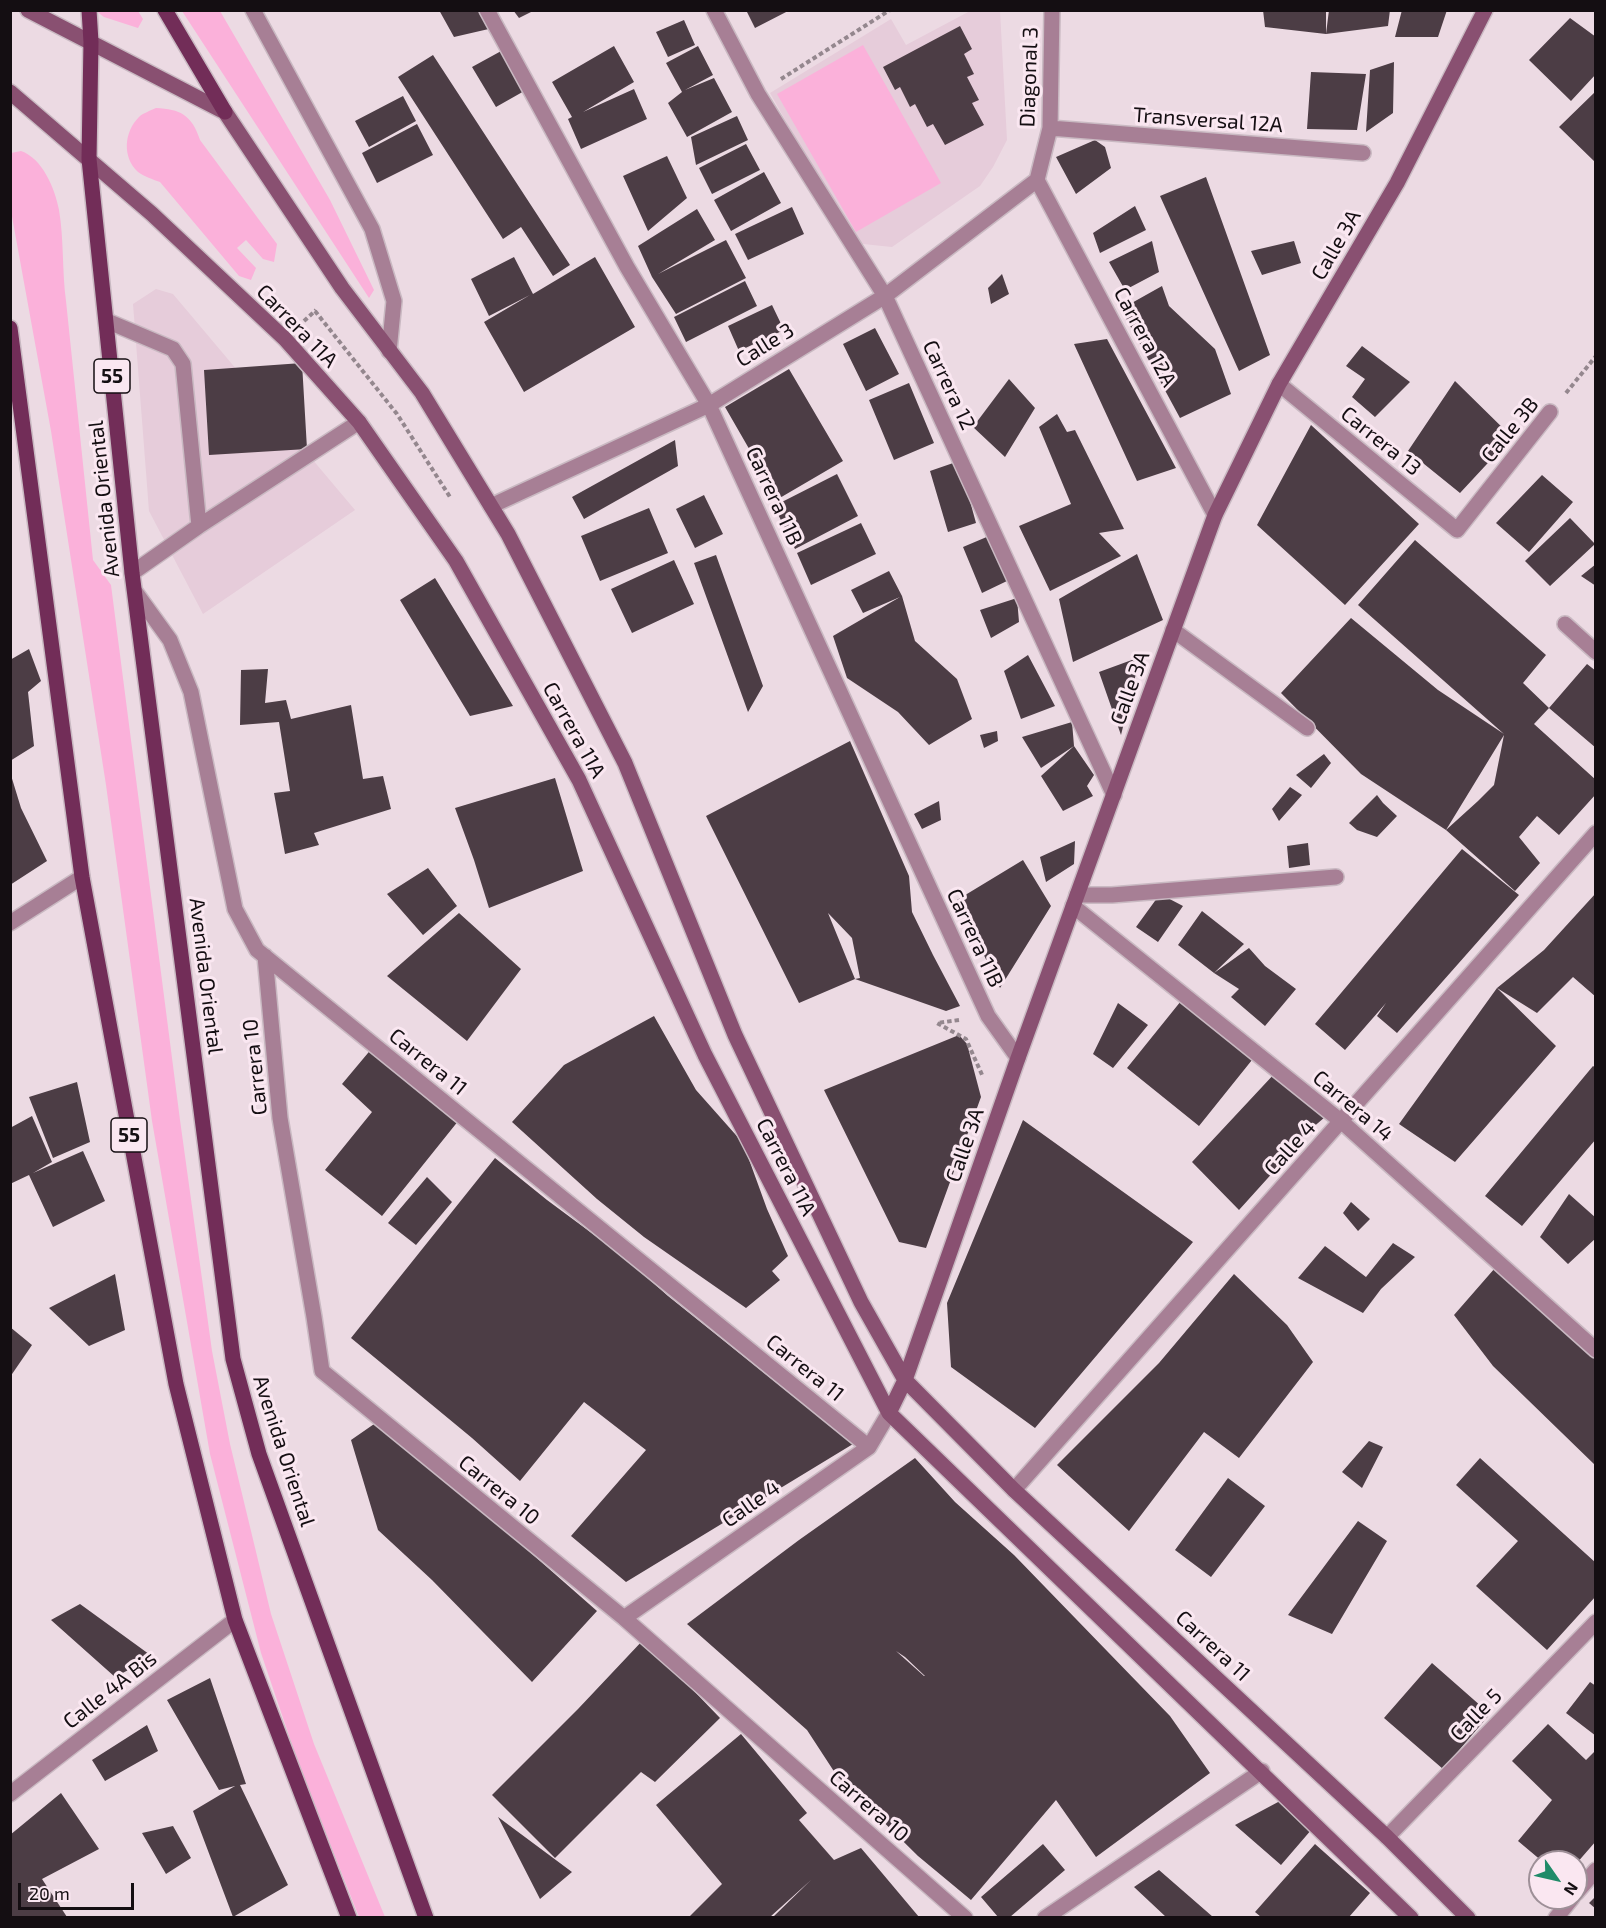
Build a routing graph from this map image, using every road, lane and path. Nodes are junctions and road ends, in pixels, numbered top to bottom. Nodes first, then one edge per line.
1 (28, 10) edge
2 (89, 10) edge
3 (165, 10) edge
4 (252, 10) edge
5 (487, 10) edge
6 (714, 10) edge
7 (891, 10) edge
8 (1052, 10) edge
9 (1485, 10) edge
10 (91, 42) junction
11 (10, 92) edge
12 (758, 94) junction
13 (225, 112) junction
14 (1050, 129) junction
15 (1363, 153) dead end
16 (89, 159) junction
17 (1037, 180) junction
18 (342, 288) junction
19 (885, 296) junction
20 (315, 311) junction
21 (107, 321) junction
22 (10, 328) edge
23 (285, 339) junction
24 (389, 351) junction
25 (1596, 356) edge
26 (1279, 384) junction
27 (422, 393) junction
28 (709, 405) junction
29 (1550, 412) joint
30 (397, 414) junction
31 (359, 422) junction
32 (371, 438) junction
33 (451, 499) dead end
34 (491, 506) junction
35 (1215, 515) junction
36 (199, 526) junction
37 (1457, 530) joint
38 (132, 573) junction
39 (135, 593) junction
40 (1565, 624) dead end
41 (1173, 630) junction
42 (1596, 652) edge
43 (1307, 728) dead end
44 (1114, 795) junction
45 (1596, 833) edge
46 (1336, 876) dead end
47 (82, 877) junction
48 (1075, 901) junction
49 (10, 924) edge
50 (265, 956) junction
51 (988, 1016) junction
52 (1018, 1058) junction
53 (999, 1113) junction
54 (1342, 1122) junction
55 (1596, 1350) edge
56 (905, 1380) junction
57 (889, 1413) junction
58 (868, 1447) junction
59 (1014, 1490) junction
60 (624, 1618) junction
61 (235, 1620) junction
62 (1596, 1623) edge
63 (1262, 1771) junction
64 (10, 1794) edge
65 (1388, 1837) junction
66 (349, 1917) edge
67 (426, 1917) edge
68 (965, 1917) edge
69 (1045, 1917) edge
70 (1411, 1917) edge
71 (1468, 1917) edge

1 - 10 main road, Carrera 11A
2 - 10 main road, Avenida Oriental / 55
3 - 13 main road
4 - 24 street
5 - 28 street, Carrera 11B
6 - 12 street, Carrera 12
7 - 12 path
8 - 14 street, Diagonal 3
9 - 26 main road, Calle 3A
10 - 13 main road, Carrera 11A
10 - 16 main road, Avenida Oriental / 55
11 - 16 main road, Carrera 11A
12 - 19 street, Carrera 12
13 - 18 main road, Carrera 11A
14 - 15 street, Transversal 12A
14 - 17 street, Diagonal 3
16 - 21 main road, Avenida Oriental / 55
16 - 23 main road, Carrera 11A
17 - 19 street, Calle 3
17 - 35 street, Carrera 12A
18 - 20 path
18 - 24 main road, Carrera 11A
19 - 28 street, Calle 3
19 - 44 street, Carrera 12
20 - 23 path
20 - 30 path
21 - 36 street
21 - 38 main road, Avenida Oriental / 55
22 - 47 main road, 55
23 - 31 main road, Carrera 11A
24 - 27 main road, Carrera 11A
25 - 29 path, Calle 3B
26 - 35 main road, Calle 3A
26 - 37 street, Carrera 13
27 - 30 path
27 - 34 main road, Carrera 11A
28 - 34 street, Calle 3
28 - 51 street, Carrera 11B
29 - 37 street, Calle 3B
30 - 32 path
30 - 33 path
31 - 32 main road, Carrera 11A
31 - 36 street
32 - 57 main road, Carrera 11A
34 - 56 main road, Carrera 11A
35 - 41 main road, Calle 3A
36 - 38 street
38 - 39 main road, Avenida Oriental / 55
39 - 50 street, Carrera 11
39 - 67 main road, Avenida Oriental / 55
40 - 42 street
41 - 43 street
41 - 44 main road, Calle 3A
44 - 48 main road, Calle 3A
45 - 54 street, Calle 4
46 - 48 street
47 - 49 street
47 - 61 main road, 55
48 - 52 main road, Calle 3A
48 - 54 street, Carrera 14
50 - 58 street, Carrera 11
50 - 60 street, Carrera 10
51 - 52 street, Carrera 11B
51 - 53 path, Carrera 11B
52 - 53 main road, Calle 3A
53 - 56 main road, Calle 3A
54 - 55 street, Carrera 14
54 - 59 street, Calle 4
56 - 57 main road, Calle 3A
56 - 59 main road, Carrera 11
57 - 58 street, Calle 4
57 - 63 main road
58 - 60 street, Calle 4
59 - 65 main road, Carrera 11
60 - 68 street, Carrera 10
61 - 64 street, Calle 4A Bis
61 - 66 main road, 55
62 - 65 street, Calle 5
63 - 69 street
63 - 70 main road
65 - 71 main road, Carrera 11

